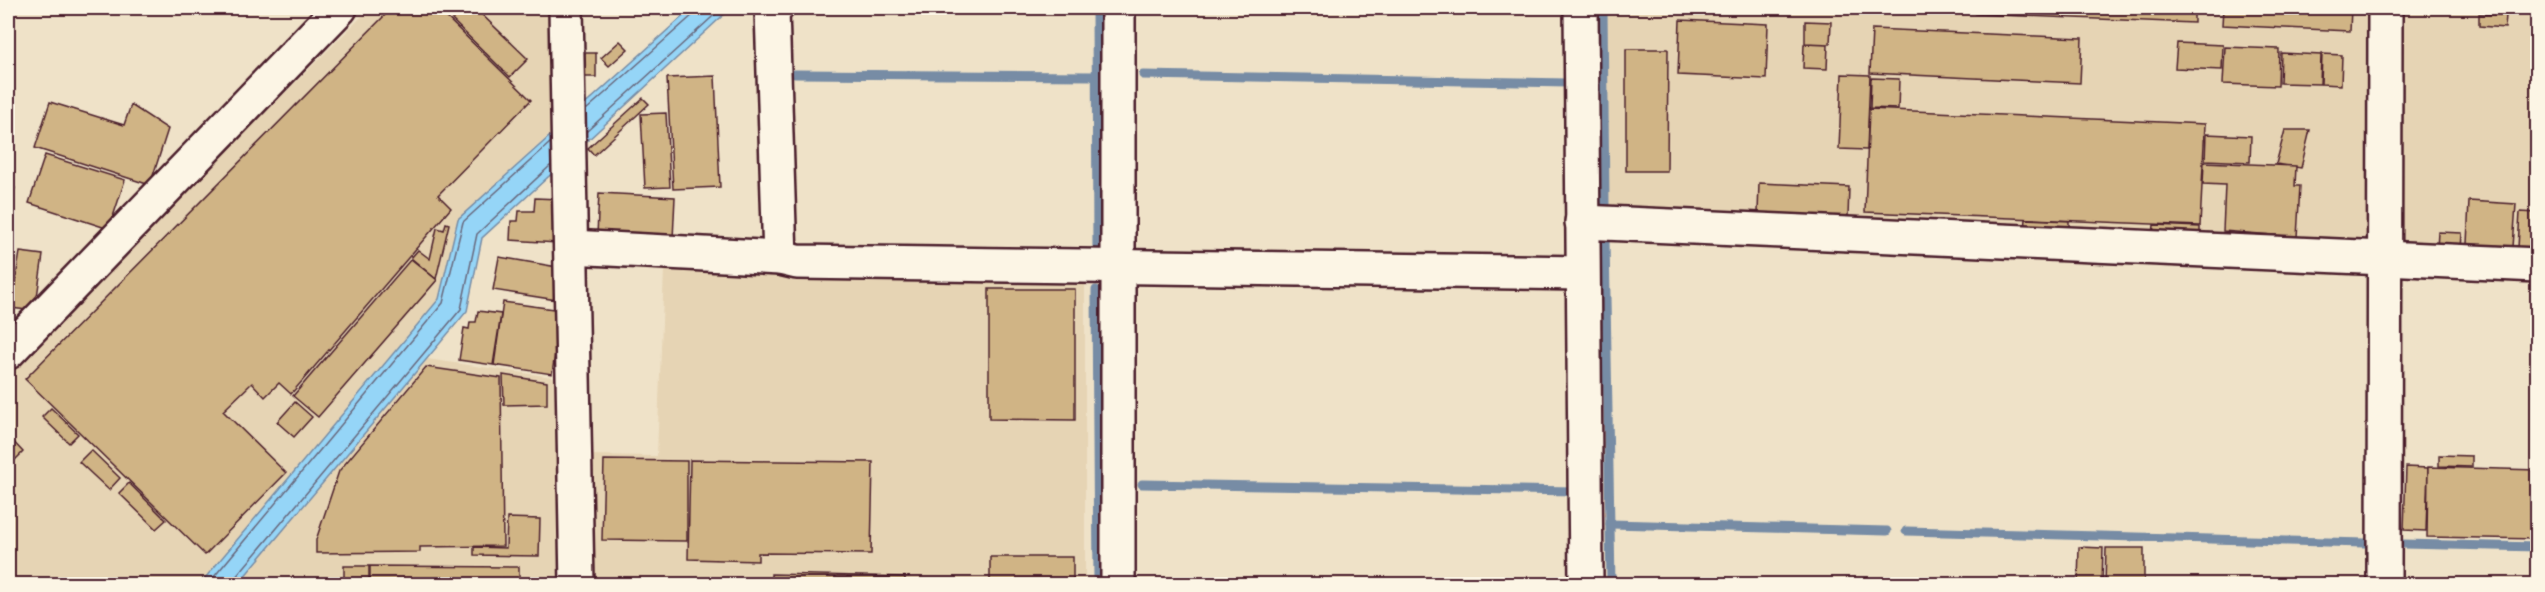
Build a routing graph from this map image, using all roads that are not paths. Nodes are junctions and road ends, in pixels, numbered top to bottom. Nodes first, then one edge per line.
1 (340, 8) edge
2 (566, 8) edge
3 (776, 8) edge
4 (1118, 8) edge
5 (1581, 8) edge
6 (2385, 8) edge
7 (1582, 222) junction
8 (571, 247) junction
9 (780, 258) junction
10 (2384, 258) junction
11 (2538, 265) edge
12 (1119, 267) junction
13 (1582, 273) junction
14 (8, 352) edge
15 (577, 585) edge
16 (1118, 585) edge
17 (1586, 585) edge
18 (2384, 585) edge

1 - 14 street
2 - 8 street
3 - 9 street
4 - 12 street
5 - 7 street
6 - 10 street
7 - 10 street
7 - 13 street
8 - 9 street
8 - 15 street
9 - 12 street
10 - 11 street
10 - 18 street
12 - 13 street
12 - 16 street
13 - 17 street

